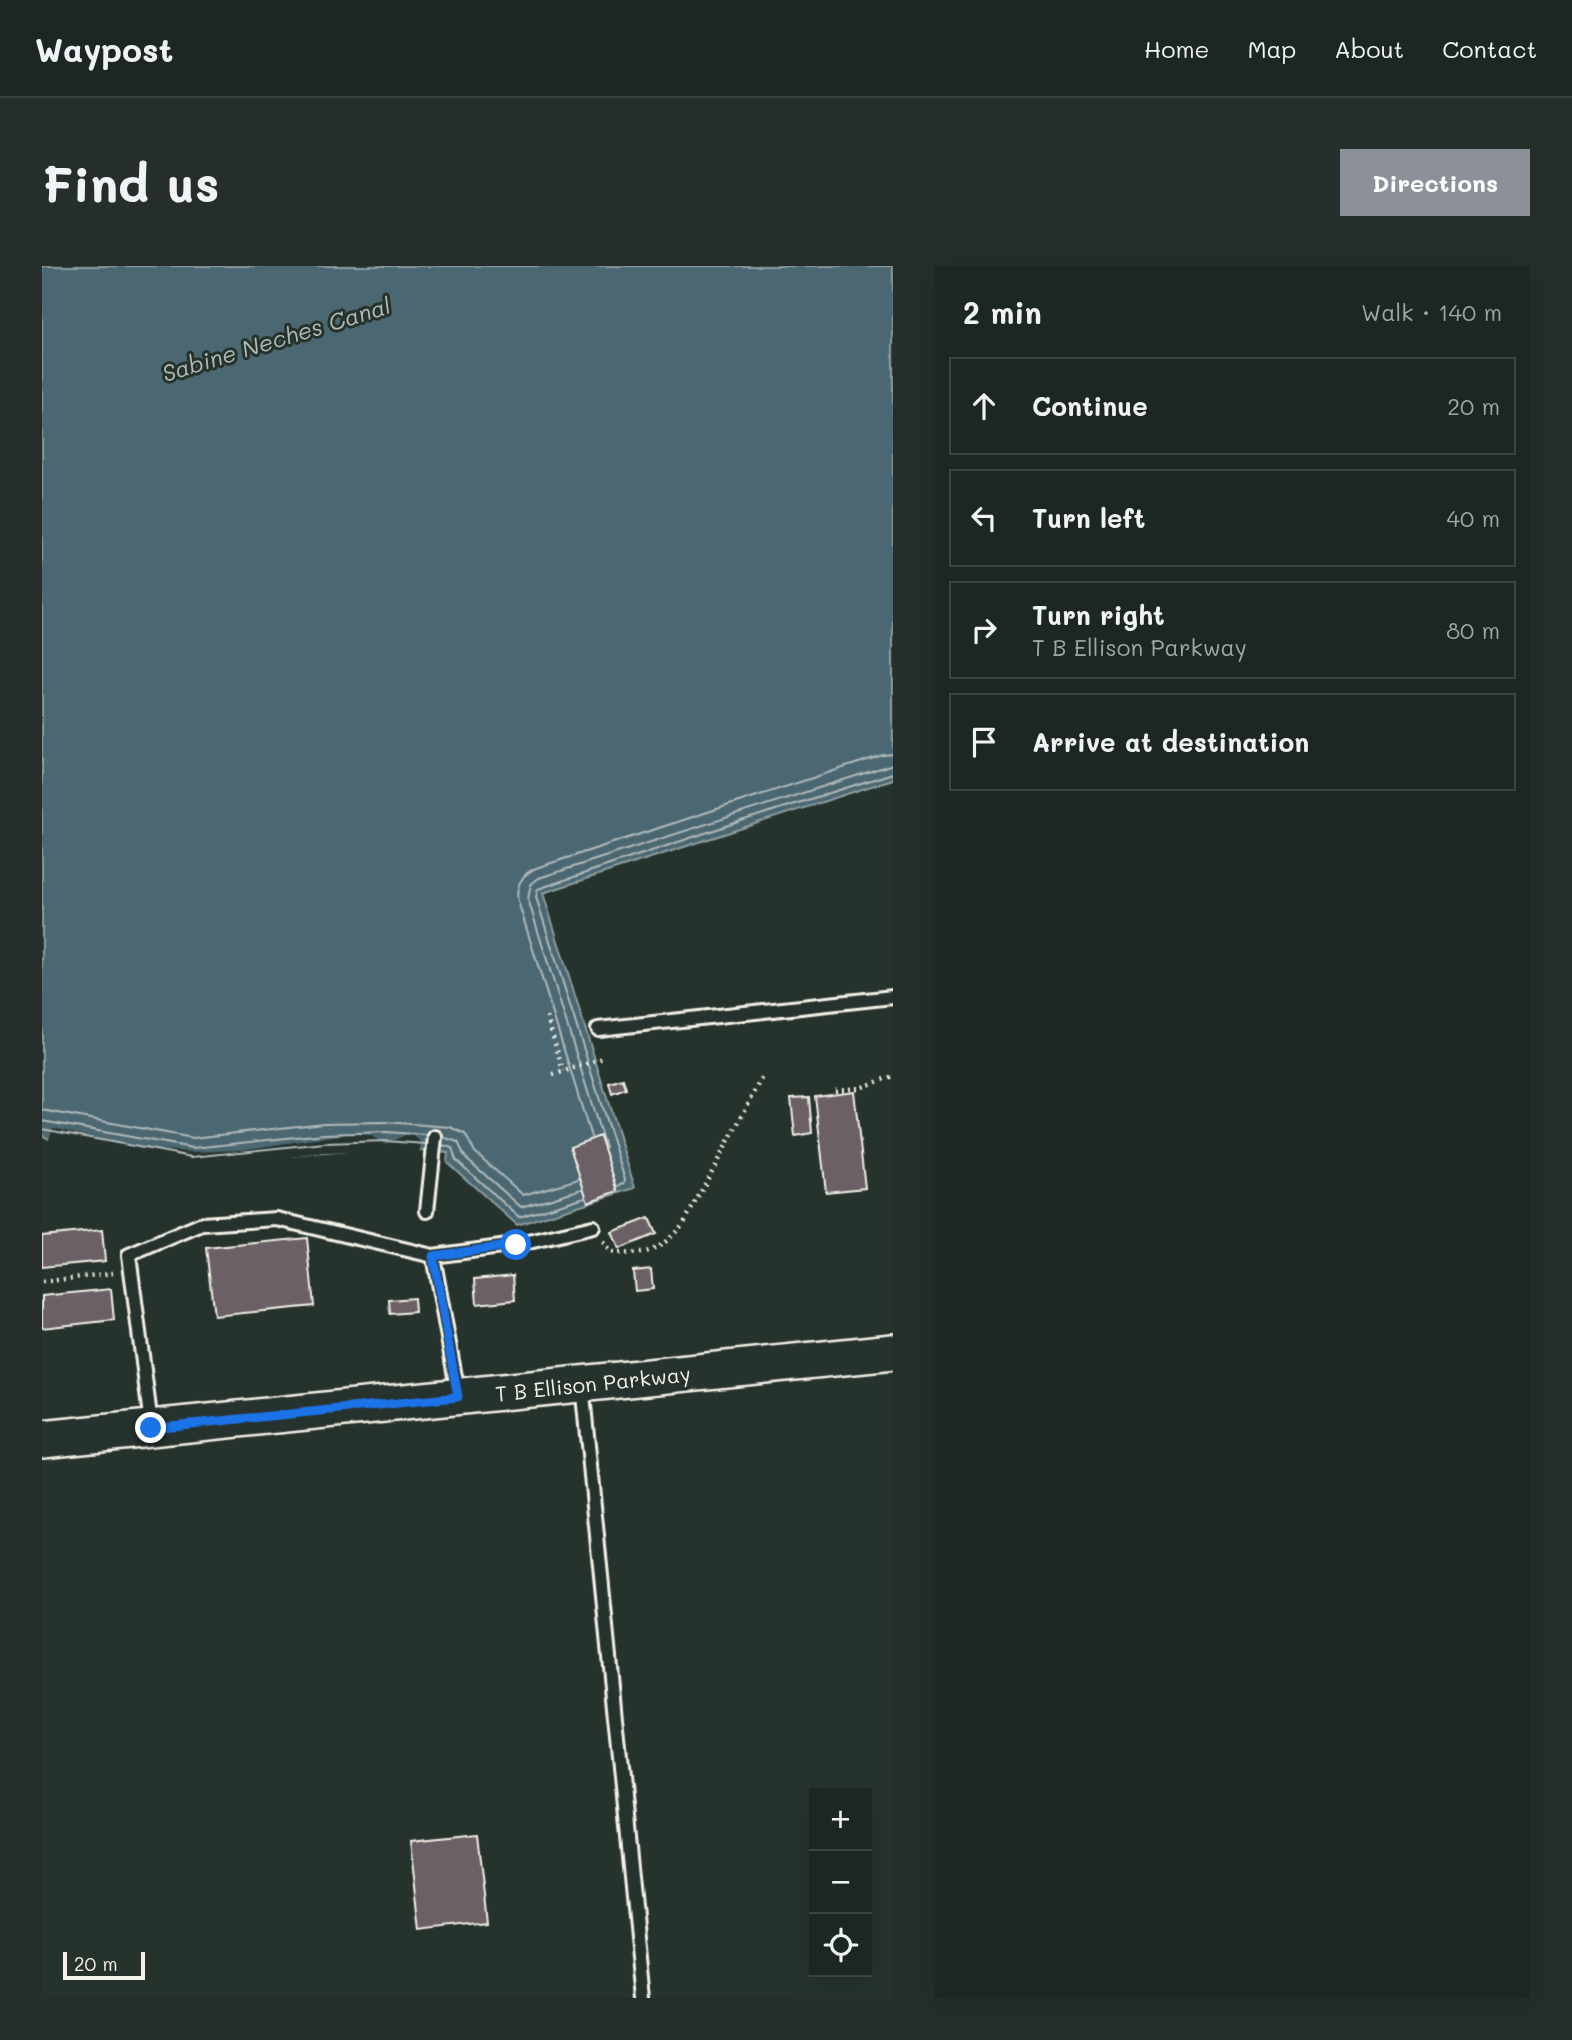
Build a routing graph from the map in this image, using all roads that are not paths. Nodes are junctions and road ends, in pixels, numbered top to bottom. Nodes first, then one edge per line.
1 (893, 997) edge
2 (598, 1029) dead end
3 (435, 1137) dead end
4 (427, 1211) dead end
5 (593, 1227) road end
6 (433, 1256) junction
7 (893, 1352) edge
8 (582, 1385) junction
9 (458, 1397) junction
10 (151, 1428) junction
11 (42, 1439) edge
12 (643, 1998) edge

1 - 2 lane
3 - 4 lane
5 - 6 lane
6 - 9 lane
6 - 10 lane
7 - 8 street, T B Ellison Parkway
8 - 9 street, T B Ellison Parkway
8 - 12 lane
9 - 10 street, T B Ellison Parkway
10 - 11 street, T B Ellison Parkway

